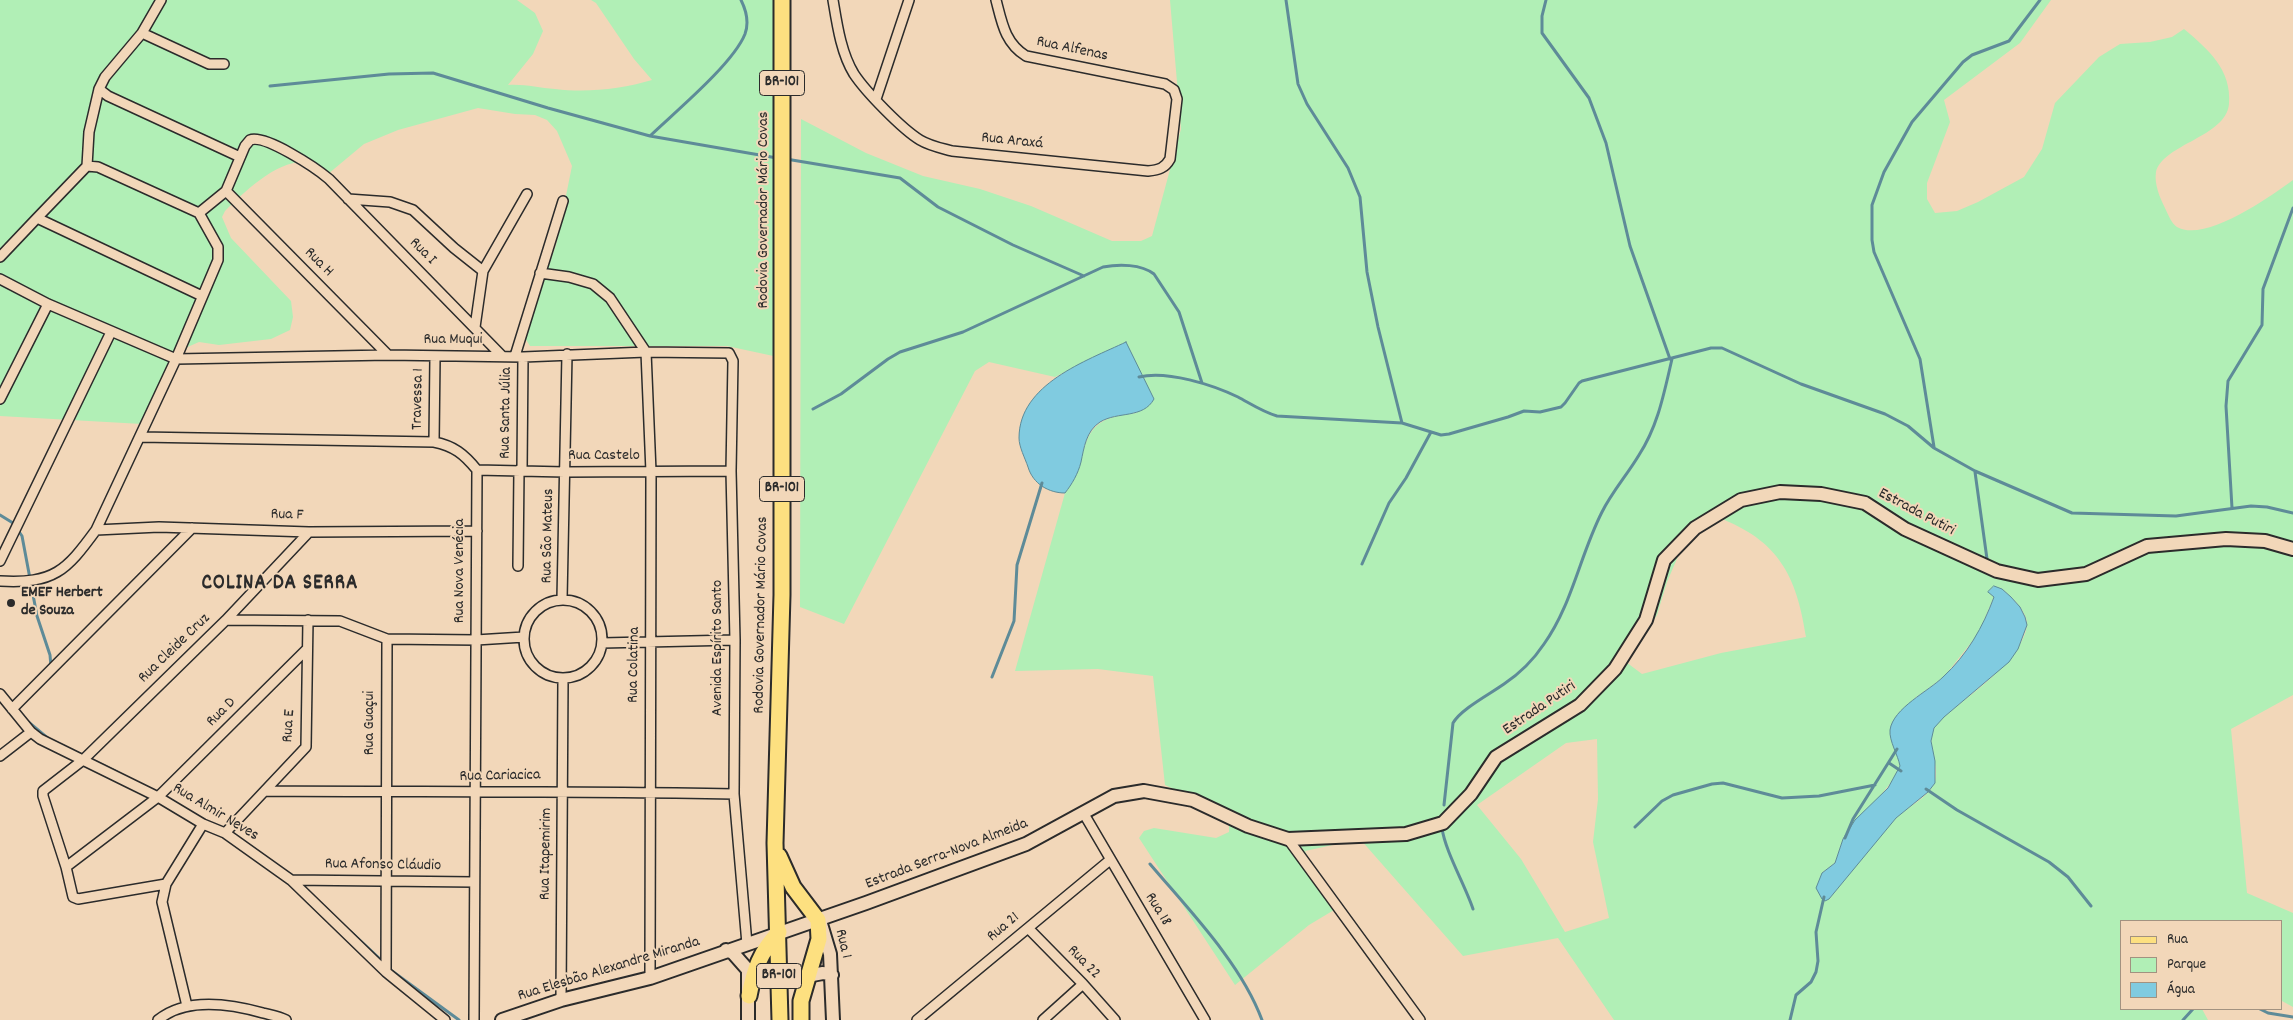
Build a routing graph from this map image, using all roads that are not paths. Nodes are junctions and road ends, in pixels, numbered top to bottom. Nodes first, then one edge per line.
1 (161, 0) edge
2 (782, 0) edge
3 (833, 0) edge
4 (909, 0) edge
5 (996, 0) edge
6 (142, 32) junction
7 (224, 64) dead end
8 (99, 90) junction
9 (876, 99) junction
10 (240, 157) junction
11 (87, 166) junction
12 (1162, 168) joint
13 (226, 191) junction
14 (528, 194) dead end
15 (348, 199) junction
16 (563, 201) dead end
17 (199, 213) junction
18 (37, 218) junction
19 (0, 257) edge
20 (483, 271) junction
21 (540, 273) junction
22 (0, 279) edge
23 (202, 296) junction
24 (48, 304) junction
25 (475, 327) junction
26 (111, 332) junction
27 (646, 352) junction
28 (730, 353) joint
29 (567, 354) junction
30 (388, 355) junction
31 (502, 356) junction
32 (519, 356) junction
33 (435, 357) junction
34 (176, 359) junction
35 (0, 399) edge
36 (140, 437) junction
37 (434, 442) junction
38 (477, 470) junction
39 (520, 470) junction
40 (731, 471) junction
41 (565, 472) junction
42 (651, 472) junction
43 (192, 528) junction
44 (96, 530) junction
45 (477, 530) junction
46 (309, 532) junction
47 (2293, 549) edge
48 (0, 561) edge
49 (518, 566) dead end
50 (0, 581) edge
51 (562, 599) junction
52 (226, 620) junction
53 (308, 620) junction
54 (524, 637) junction
55 (387, 639) junction
56 (476, 640) junction
57 (650, 640) junction
58 (734, 640) junction
59 (602, 643) junction
60 (306, 650) junction
61 (563, 679) junction
62 (0, 694) edge
63 (12, 709) junction
64 (31, 732) junction
65 (0, 756) edge
66 (83, 760) junction
67 (265, 791) junction
68 (563, 791) junction
69 (386, 792) junction
70 (649, 792) junction
71 (474, 793) junction
72 (734, 794) junction
73 (158, 797) junction
74 (1084, 814) junction
75 (203, 824) junction
76 (225, 833) junction
77 (1288, 839) junction
78 (775, 843) junction
79 (1110, 860) junction
80 (66, 867) junction
81 (291, 880) junction
82 (386, 880) junction
83 (474, 882) junction
84 (166, 884) junction
85 (818, 920) junction
86 (1028, 928) junction
87 (779, 932) junction
88 (747, 944) junction
89 (726, 950) junction
90 (748, 970) junction
91 (386, 972) junction
92 (832, 975) junction
93 (807, 976) junction
94 (650, 978) junction
95 (1083, 984) junction
96 (749, 996) junction
97 (561, 1000) junction
98 (187, 1006) junction
99 (158, 1020) edge
100 (286, 1020) edge
101 (445, 1020) edge
102 (474, 1020) edge
103 (502, 1020) edge
104 (748, 1020) edge
105 (780, 1020) edge
106 (801, 1020) edge
107 (832, 1020) edge
108 (917, 1020) edge
109 (1043, 1020) edge
110 (1115, 1020) edge
111 (1205, 1020) edge
112 (1420, 1020) edge

1 - 6 street
2 - 78 main road, Rodovia Governador Mário Covas / BR-101
3 - 9 street, Rua Araxá
4 - 9 street
5 - 12 street, Rua Alfenas
6 - 7 street
6 - 8 street
8 - 10 street
8 - 11 street
9 - 12 street, Rua Araxá
10 - 13 street
10 - 15 street, Rua I
11 - 17 street
11 - 18 street
13 - 17 street
13 - 30 street, Rua H
14 - 20 street
15 - 20 street
15 - 25 street, Rua I
16 - 21 street, Rua Santa Júlia
17 - 23 street
18 - 19 street
18 - 23 street
20 - 25 street
21 - 27 street
21 - 32 street, Rua Santa Júlia
22 - 24 street
23 - 34 street
24 - 26 street
24 - 35 street
25 - 31 street, Rua I
26 - 34 street
26 - 48 street
27 - 28 street, Rua Muqui
27 - 29 street, Rua Muqui
27 - 42 street, Rua Colatina
28 - 40 street, Avenida Espírito Santo
29 - 32 street, Rua Muqui
29 - 41 street, Rua São Mateus
30 - 33 street, Rua Muqui
30 - 34 street, Rua Muqui
31 - 32 street, Rua Muqui
31 - 33 street, Rua Muqui
32 - 39 street, Rua Santa Júlia
33 - 37 street, Travessa 1
34 - 36 street
36 - 37 street
36 - 44 street
37 - 38 street
38 - 39 street, Rua Castelo
38 - 45 street, Rua Nova Venécia
39 - 41 street, Rua Castelo
39 - 49 street, Rua Santa Júlia
40 - 42 street, Rua Castelo
40 - 58 street, Avenida Espírito Santo
41 - 42 street, Rua Castelo
41 - 51 street, Rua São Mateus
42 - 57 street, Rua Colatina
43 - 44 street, Rua F
43 - 46 street, Rua F
43 - 63 street
44 - 50 street
45 - 46 street, Rua F
45 - 56 street, Rua Nova Venécia
46 - 52 street, Rua Cleide Cruz
47 - 77 street, Estrada Putiri
51 - 54 street
51 - 59 street
52 - 53 street
52 - 66 street, Rua Cleide Cruz
53 - 55 street
53 - 60 street, Rua E
54 - 56 street
54 - 61 street
55 - 56 street
55 - 69 street, Rua Guaçui
56 - 71 street, Rua Nova Venécia
57 - 58 street
57 - 59 street
57 - 70 street, Rua Colatina
58 - 72 street, Avenida Espírito Santo
59 - 61 street
60 - 67 street, Rua E
60 - 73 street, Rua D
61 - 68 street, Rua Itapemirim
62 - 63 street, Rua Almir Neves
63 - 64 street, Rua Almir Neves
64 - 65 street
64 - 66 street, Rua Almir Neves
66 - 73 street, Rua Almir Neves
66 - 80 street, Rua Cleide Cruz
67 - 69 street, Rua Cariacica
67 - 76 street, Rua E
68 - 70 street, Rua Cariacica
68 - 71 street, Rua Cariacica
68 - 97 street, Rua Itapemirim
69 - 71 street, Rua Cariacica
69 - 82 street, Rua Guaçui
70 - 72 street, Rua Cariacica
70 - 94 street, Rua Colatina
71 - 83 street, Rua Nova Venécia
72 - 88 street, Avenida Espírito Santo
73 - 75 street, Rua Almir Neves
73 - 80 street, Rua D
74 - 77 street, Estrada Putiri
74 - 79 street, Rua 18
74 - 85 street, Estrada Serra-Nova Almeida
75 - 76 street, Rua Almir Neves
75 - 84 street
76 - 81 street, Rua Almir Neves
77 - 112 street
78 - 85 main road
78 - 87 main road, Rodovia Governador Mário Covas / BR-101
79 - 86 street, Rua 21
79 - 111 street, Rua 18
80 - 84 street
81 - 82 street, Rua Afonso Cláudio
81 - 91 street, Rua Almir Neves
82 - 83 street, Rua Afonso Cláudio
82 - 91 street, Rua Guaçui
83 - 102 street, Rua Nova Venécia
84 - 98 street
85 - 87 street, Rua Elesbão Alexandre Miranda
85 - 92 street, Rua 1
85 - 93 main road
86 - 95 street, Rua 22
86 - 108 street, Rua 21
87 - 88 street, Rua Elesbão Alexandre Miranda
87 - 96 main road
87 - 105 main road, Rodovia Governador Mário Covas / BR-101
88 - 89 street, Rua Elesbão Alexandre Miranda
88 - 90 street
89 - 90 street, Rua Elesbão Alexandre Miranda
89 - 94 street, Rua Elesbão Alexandre Miranda
90 - 96 street
91 - 101 street, Rua Almir Neves
92 - 93 street, Rua 1
92 - 107 street, Rua 1
93 - 106 main road
94 - 97 street, Rua Elesbão Alexandre Miranda
95 - 109 street
95 - 110 street, Rua 22
96 - 104 street
97 - 103 street, Rua Elesbão Alexandre Miranda
98 - 99 street
98 - 100 street

